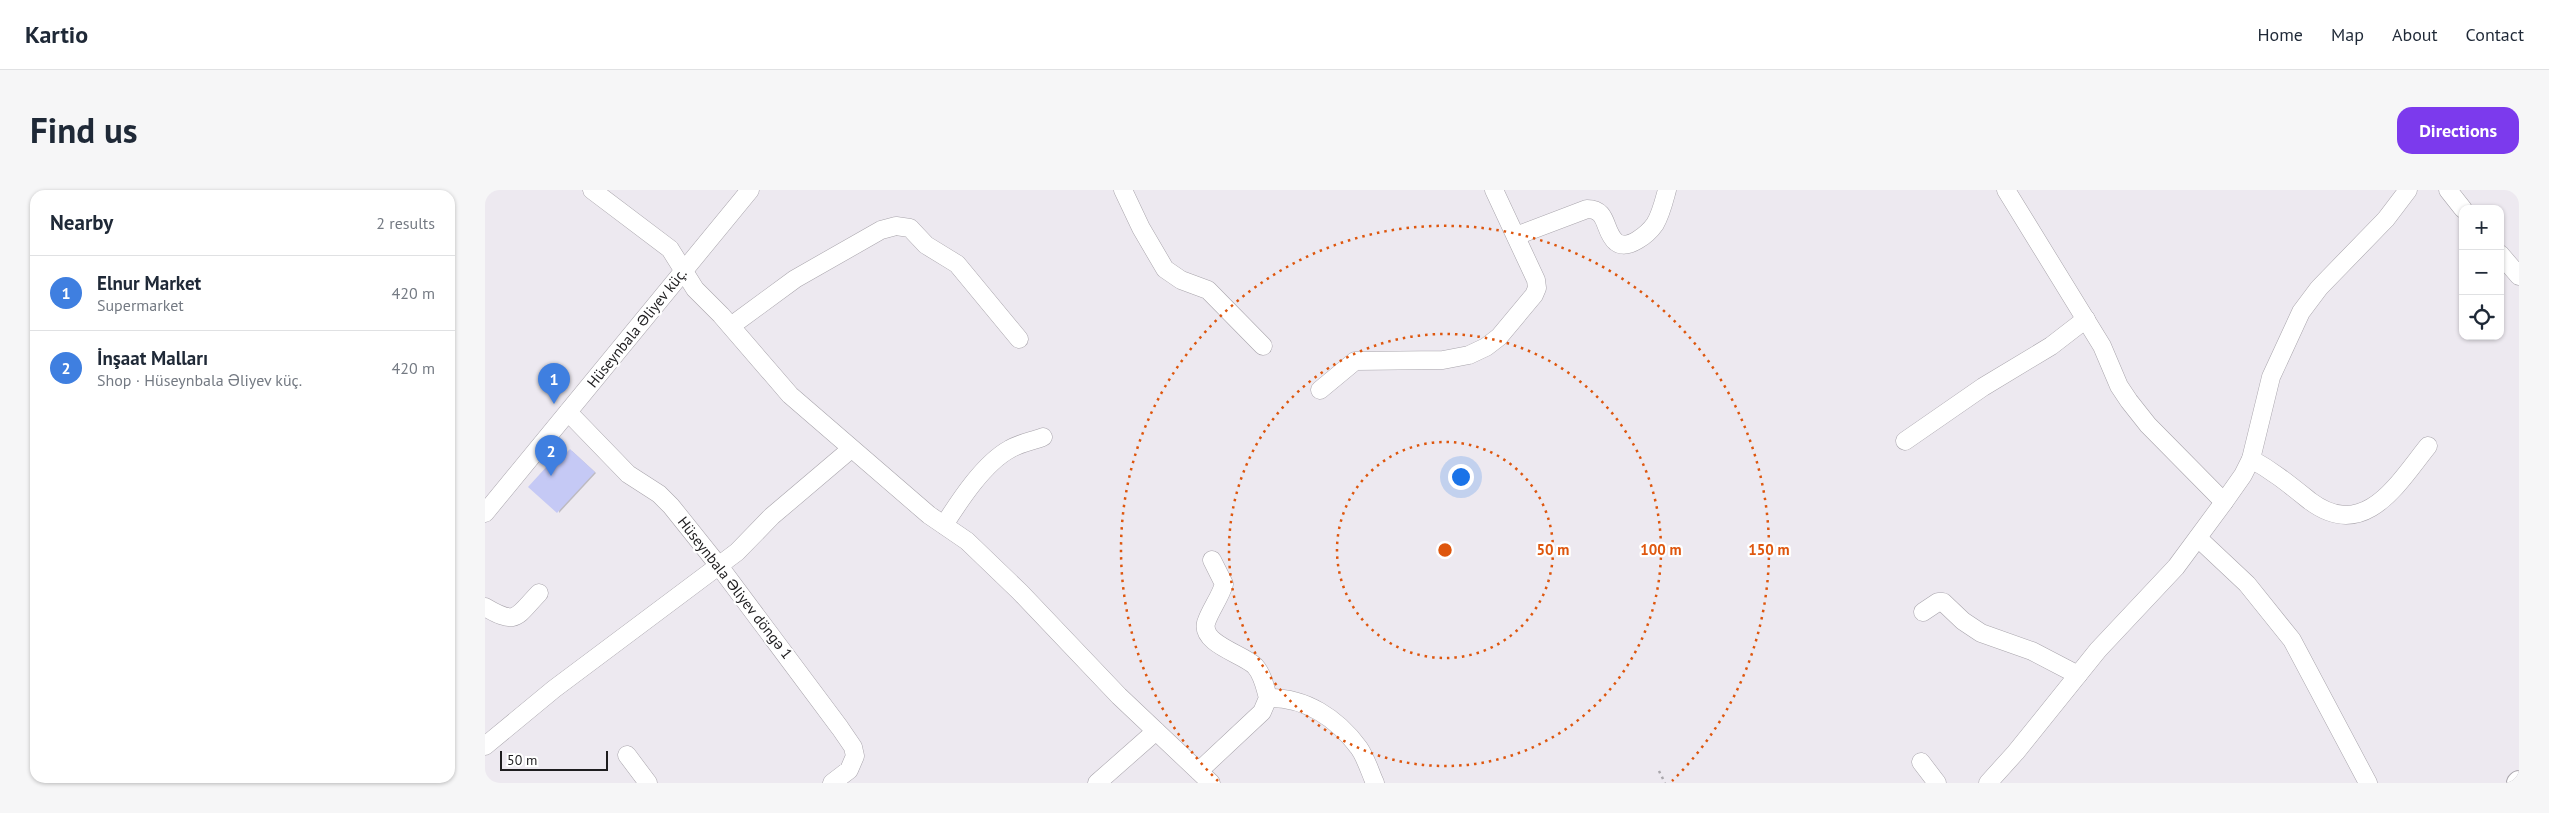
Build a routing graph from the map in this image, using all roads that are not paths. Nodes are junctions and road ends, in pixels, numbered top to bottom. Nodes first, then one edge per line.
1 (592, 190) edge
2 (751, 190) edge
3 (1123, 190) edge
4 (1494, 190) edge
5 (1667, 190) edge
6 (2006, 190) edge
7 (2408, 190) edge
8 (2448, 190) edge
9 (2460, 205) edge
10 (1516, 236) junction
11 (2504, 259) edge
12 (683, 272) junction
13 (2519, 276) edge
14 (2086, 319) junction
15 (731, 326) junction
16 (1019, 339) dead end
17 (1263, 346) dead end
18 (1320, 390) dead end
19 (568, 412) junction
20 (1043, 438) dead end
21 (1905, 441) dead end
22 (2428, 446) dead end
23 (851, 449) junction
24 (2251, 459) junction
25 (2224, 502) junction
26 (485, 513) edge
27 (945, 525) junction
28 (2198, 538) junction
29 (1212, 560) dead end
30 (719, 566) junction
31 (539, 593) dead end
32 (485, 607) edge
33 (1923, 612) dead end
34 (2078, 674) junction
35 (1268, 698) junction
36 (1156, 731) junction
37 (485, 746) edge
38 (627, 755) dead end
39 (1921, 762) dead end
40 (1205, 777) edge
41 (648, 783) edge
42 (832, 783) edge
43 (1097, 783) edge
44 (1375, 783) edge
45 (1937, 783) edge
46 (1987, 783) edge
47 (2367, 783) edge

1 - 12 street
2 - 12 street, Hüseynbala Əliyev küç.
3 - 17 street
4 - 10 street
5 - 10 street
6 - 14 street
7 - 24 street
8 - 9 street
10 - 18 street
11 - 13 street
12 - 15 street
12 - 19 street, Hüseynbala Əliyev küç.
14 - 21 street
14 - 25 street
15 - 16 street
15 - 23 street
19 - 26 street, Hüseynbala Əliyev küç.
19 - 30 street, Hüseynbala Əliyev döngə 1
20 - 27 street
22 - 24 street
23 - 27 street
23 - 30 street
24 - 25 street
25 - 28 street
27 - 36 street
28 - 34 street
28 - 47 street
29 - 35 street
30 - 37 street
30 - 42 street, Hüseynbala Əliyev döngə 1
31 - 32 street
33 - 34 street
34 - 46 street
35 - 40 street
35 - 44 street
36 - 40 street
36 - 43 street
38 - 41 street
39 - 45 street

